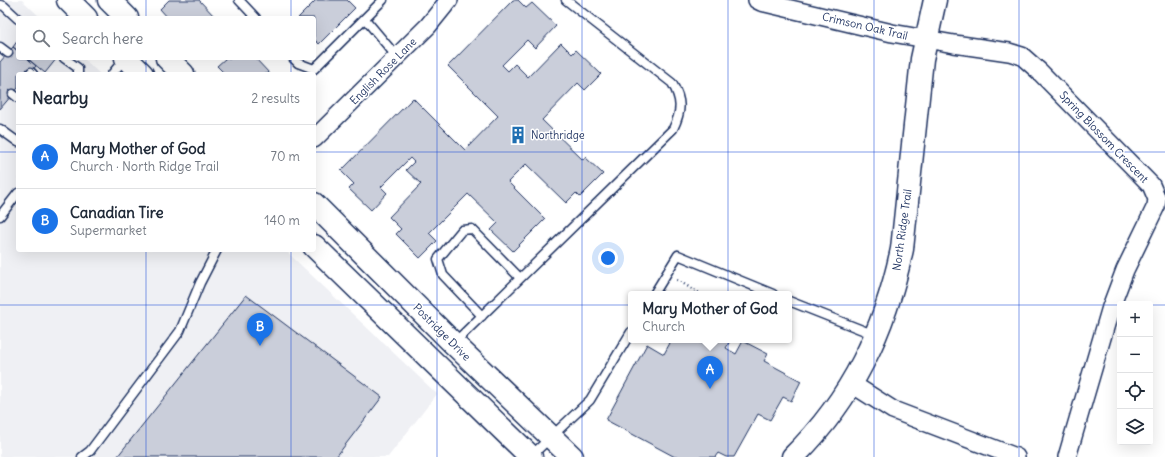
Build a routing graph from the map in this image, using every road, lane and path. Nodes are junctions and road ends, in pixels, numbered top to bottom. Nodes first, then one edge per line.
1 (68, 0) edge
2 (109, 0) edge
3 (239, 0) edge
4 (383, 0) edge
5 (449, 0) edge
6 (566, 0) edge
7 (757, 0) edge
8 (935, 0) edge
9 (0, 5) edge
10 (84, 16) edge
11 (125, 16) edge
12 (254, 16) edge
13 (16, 17) edge
14 (365, 19) junction
15 (927, 39) junction
16 (0, 47) edge
17 (8, 52) dead end
18 (397, 57) junction
19 (67, 60) edge
20 (123, 60) edge
21 (127, 60) edge
22 (169, 60) edge
23 (295, 60) edge
24 (78, 72) edge
25 (114, 72) edge
26 (140, 72) edge
27 (181, 72) edge
28 (0, 129) edge
29 (316, 137) edge
30 (16, 141) edge
31 (16, 196) edge
32 (316, 206) edge
33 (0, 216) edge
34 (316, 248) edge
35 (216, 252) edge
36 (666, 274) junction
37 (520, 278) junction
38 (656, 291) edge
39 (697, 291) edge
40 (766, 291) edge
41 (792, 302) edge
42 (482, 316) junction
43 (875, 335) junction
44 (628, 337) edge
45 (453, 343) junction
46 (852, 384) junction
47 (551, 437) junction
48 (82, 457) edge
49 (530, 457) edge
50 (572, 457) edge
51 (793, 457) edge
52 (1016, 457) edge
53 (1067, 457) edge

1 - 10 street
2 - 11 street
3 - 12 lane
4 - 14 lane
5 - 18 street, English Rose Lane
6 - 37 lane
7 - 15 street, Crimson Oak Trail
8 - 15 street, North Ridge Trail
9 - 13 lane
14 - 18 lane
14 - 23 lane
15 - 43 street, North Ridge Trail
15 - 53 street, Spring Blossom Crescent
16 - 17 lane
18 - 29 street, English Rose Lane
19 - 24 lane
20 - 25 lane
21 - 26 street
22 - 27 street
28 - 30 lane
31 - 33 lane
32 - 45 street, Postridge Drive
34 - 49 street
35 - 48 lane
36 - 38 lane
36 - 39 path
36 - 40 lane
37 - 42 lane
37 - 42 lane
41 - 43 lane
42 - 45 lane
43 - 46 street, North Ridge Trail
44 - 47 lane
45 - 47 street, Postridge Drive
46 - 51 street, North Ridge Trail
46 - 52 street
47 - 49 lane
47 - 50 street, Postridge Drive

